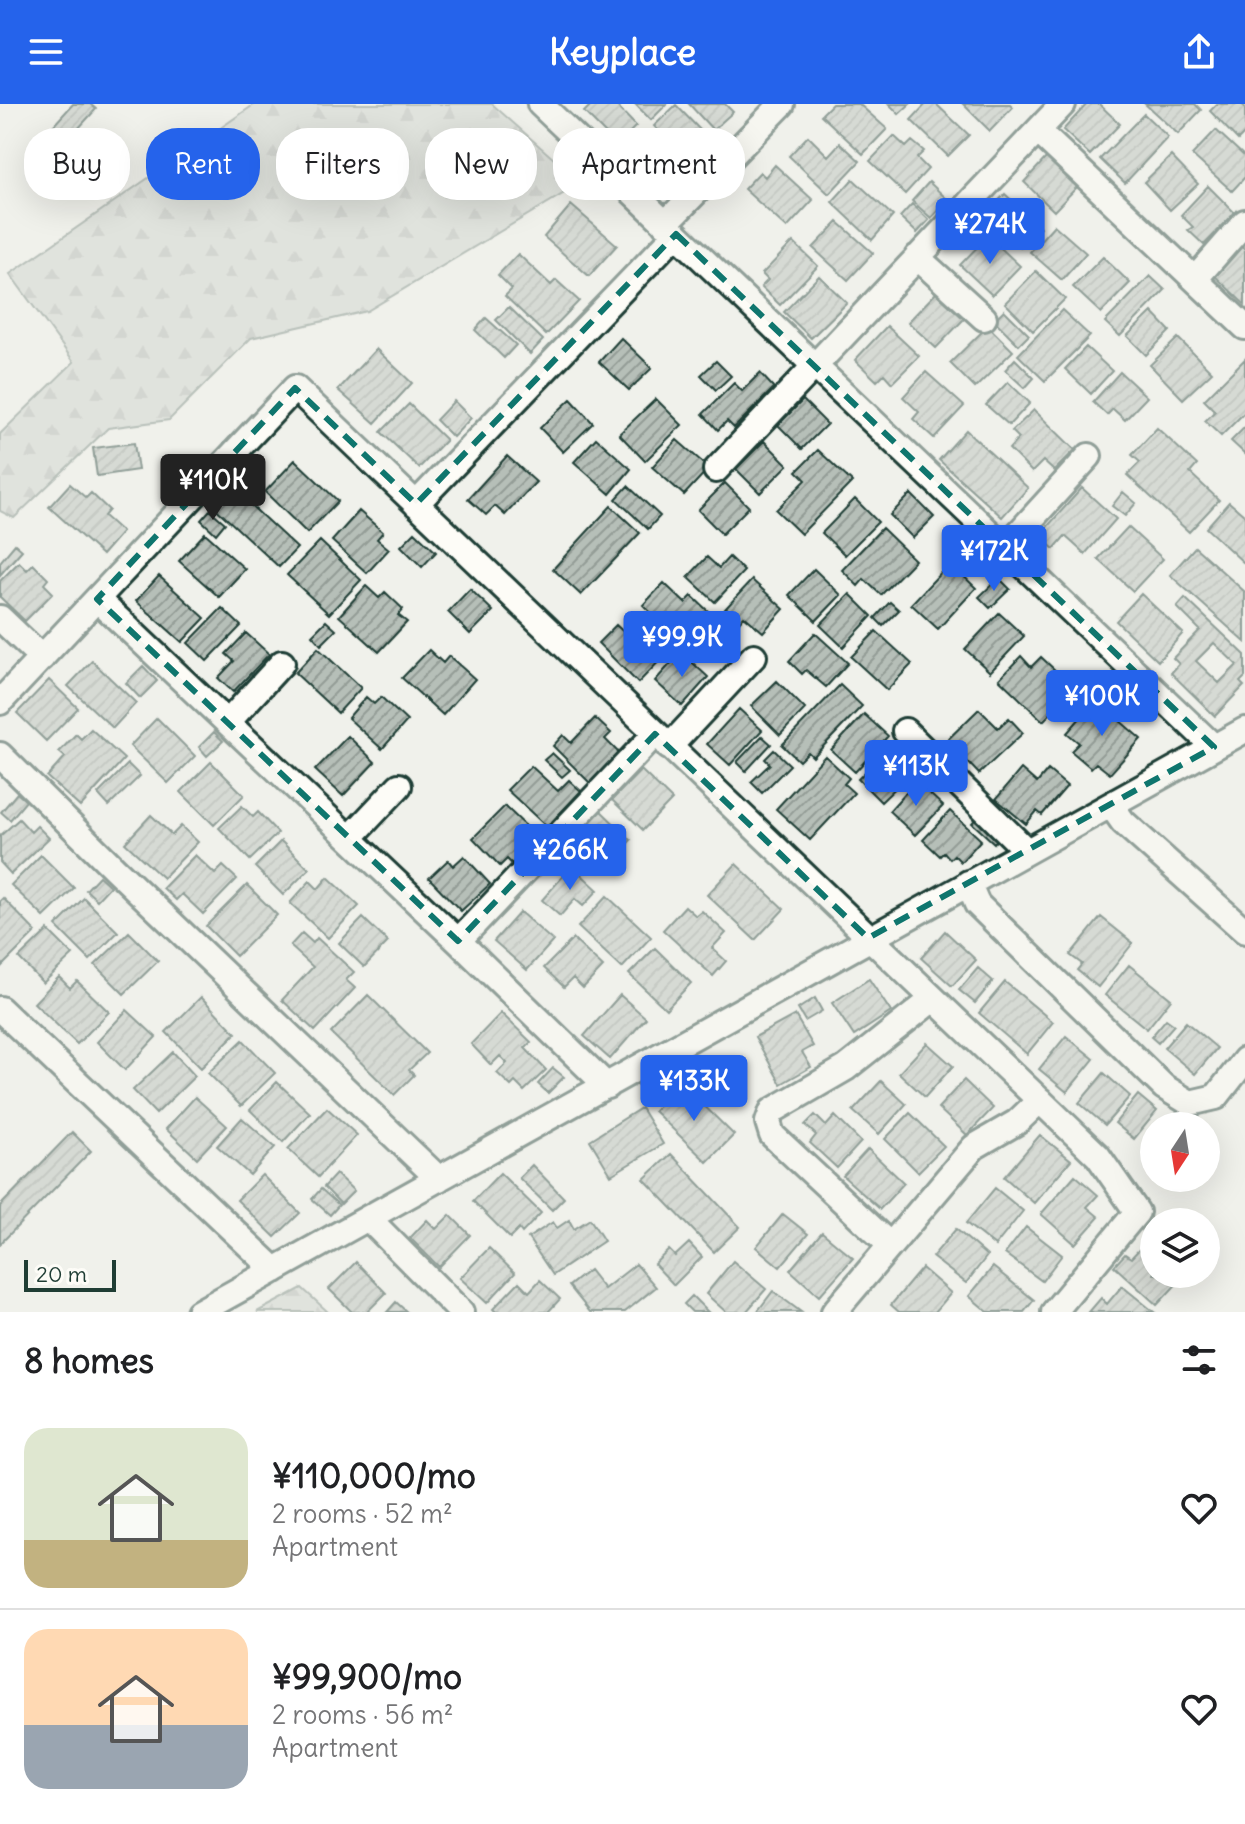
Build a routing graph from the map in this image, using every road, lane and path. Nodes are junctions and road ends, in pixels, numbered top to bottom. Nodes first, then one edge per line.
1 (782, 104) edge
2 (1063, 104) edge
3 (553, 108) edge
4 (1038, 131) junction
5 (1245, 222) edge
6 (671, 229) junction
7 (917, 257) junction
8 (1195, 279) junction
9 (984, 318) dead end
10 (1245, 327) edge
11 (814, 367) junction
12 (1089, 456) dead end
13 (716, 470) dead end
14 (416, 504) junction
15 (1005, 548) junction
16 (97, 599) junction
17 (0, 618) edge
18 (754, 656) dead end
19 (42, 658) junction
20 (282, 663) dead end
21 (0, 702) edge
22 (228, 722) junction
23 (1245, 730) edge
24 (905, 731) dead end
25 (662, 740) junction
26 (1214, 747) junction
27 (0, 755) edge
28 (399, 786) dead end
29 (1111, 805) junction
30 (350, 838) junction
31 (1027, 851) junction
32 (968, 883) junction
33 (1245, 931) edge
34 (868, 938) junction
35 (458, 941) junction
36 (933, 999) junction
37 (0, 1009) edge
38 (1245, 1060) edge
39 (607, 1086) junction
40 (1040, 1100) junction
41 (439, 1179) junction
42 (368, 1218) junction
43 (890, 1245) junction
44 (275, 1270) junction
45 (199, 1312) edge
46 (461, 1312) edge
47 (834, 1312) edge
48 (1054, 1312) edge

1 - 6 street
2 - 4 street
3 - 6 street
4 - 7 street
4 - 8 street
5 - 8 street
6 - 11 street
6 - 14 street
7 - 9 street
7 - 11 street
8 - 10 street
11 - 13 street
11 - 15 street
12 - 15 street
14 - 16 street
14 - 25 street
15 - 26 street
16 - 19 street
16 - 22 street
17 - 19 street
18 - 25 street
19 - 21 street
20 - 22 street
22 - 30 street
23 - 26 street
24 - 31 street
25 - 34 street
25 - 35 street
26 - 29 street
27 - 41 street
28 - 30 street
29 - 31 street
29 - 33 street
30 - 35 street
31 - 32 street
32 - 34 street
32 - 38 street
34 - 36 street
34 - 39 street
35 - 39 street
36 - 40 street
36 - 43 street
37 - 44 street
39 - 41 street
40 - 43 street
40 - 48 street
41 - 42 street
42 - 44 street
42 - 46 street
43 - 47 street
44 - 45 street

